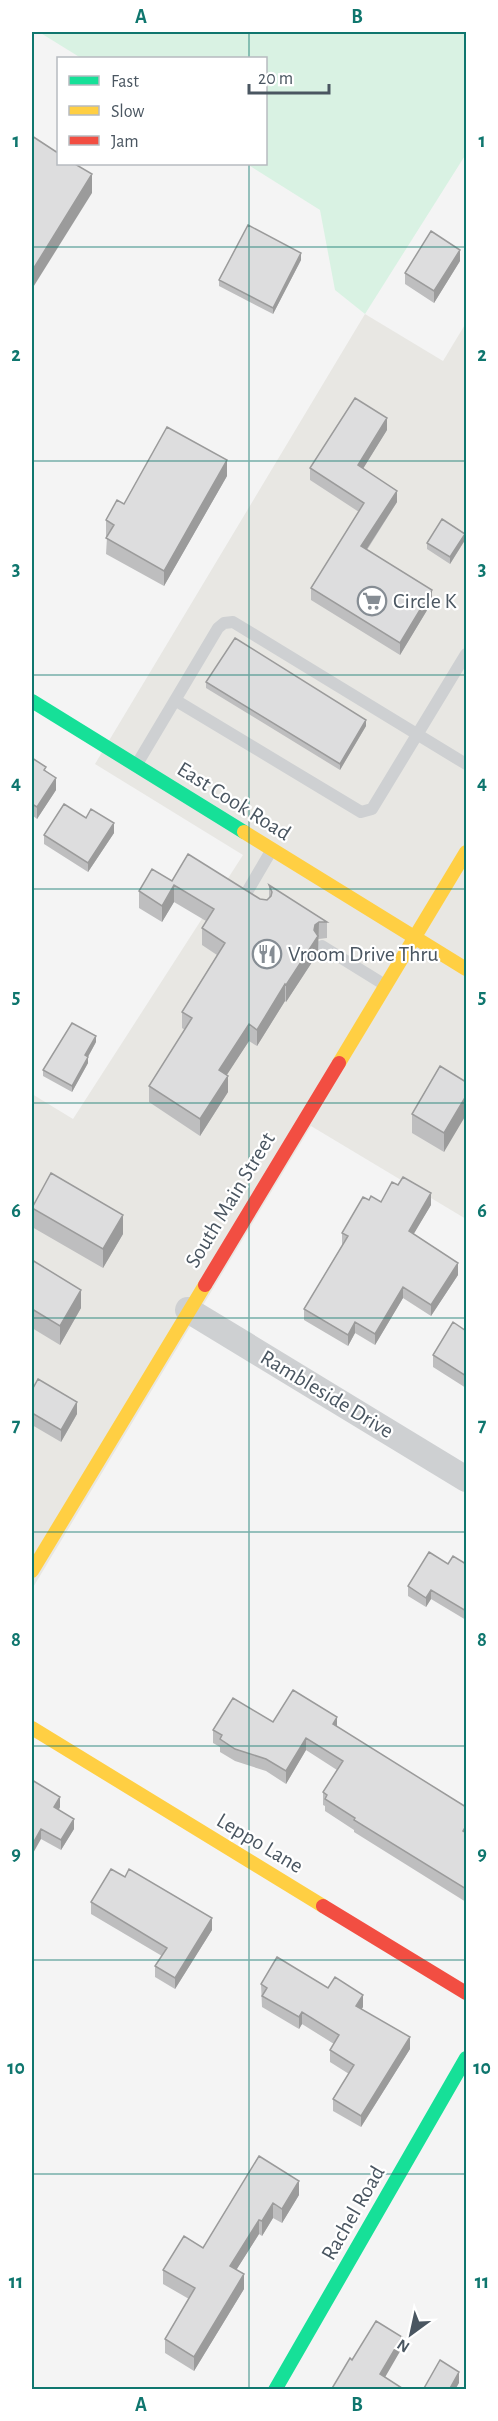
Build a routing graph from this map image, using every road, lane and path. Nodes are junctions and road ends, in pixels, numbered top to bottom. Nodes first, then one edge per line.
1 (466, 654) edge
2 (175, 700) junction
3 (32, 701) edge
4 (418, 734) junction
5 (466, 764) edge
6 (136, 765) junction
7 (273, 849) junction
8 (466, 852) edge
9 (453, 875) junction
10 (466, 884) edge
11 (264, 909) edge
12 (415, 938) junction
13 (322, 946) dead end
14 (466, 969) edge
15 (386, 985) junction
16 (188, 1310) junction
17 (466, 1479) edge
18 (32, 1571) edge
19 (32, 1728) edge
20 (466, 1993) edge
21 (466, 2058) edge
22 (275, 2390) edge

1 - 4 lane
2 - 4 lane
2 - 4 lane
2 - 6 lane
3 - 6 street, East Cook Road
4 - 5 lane
6 - 7 street, East Cook Road
7 - 11 lane
7 - 12 street, East Cook Road
8 - 9 street, South Main Street
9 - 10 lane
9 - 12 street, South Main Street
12 - 14 street, East Cook Road
12 - 15 street, South Main Street
13 - 15 lane
15 - 16 street, South Main Street
16 - 17 street, Rambleside Drive
16 - 18 street, South Main Street
19 - 20 street, Leppo Lane
21 - 22 street, Rachel Road

